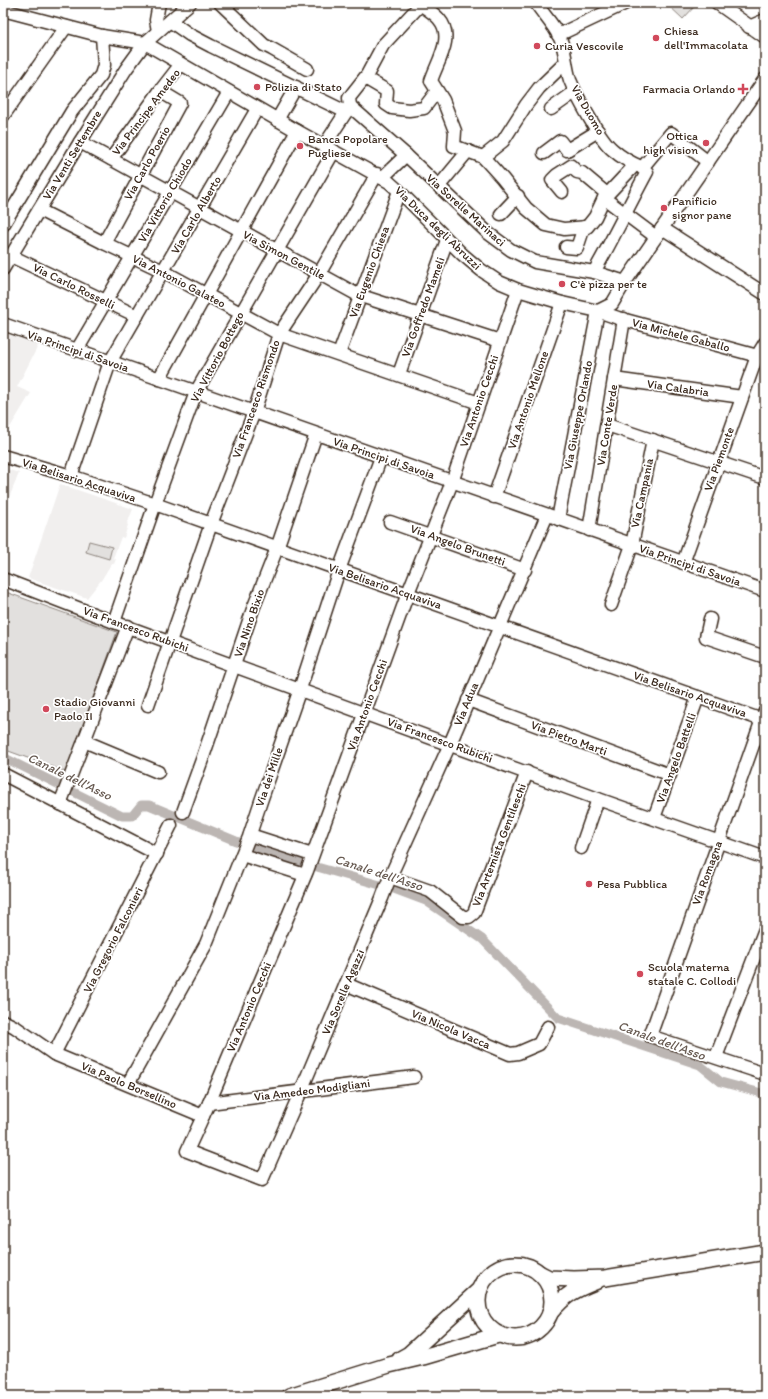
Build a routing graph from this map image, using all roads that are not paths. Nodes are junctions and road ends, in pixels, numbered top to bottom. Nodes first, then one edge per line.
1 (159, 3) edge
2 (190, 3) edge
3 (220, 3) edge
4 (421, 3) edge
5 (536, 3) edge
6 (626, 3) edge
7 (724, 5) edge
8 (3, 10) edge
9 (765, 20) edge
10 (170, 21) junction
11 (749, 26) junction
12 (66, 27) junction
13 (158, 31) junction
14 (558, 35) junction
15 (102, 36) junction
16 (765, 37) edge
17 (145, 43) junction
18 (182, 64) junction
19 (565, 64) junction
20 (307, 69) dead end
21 (365, 78) junction
22 (763, 86) edge
23 (296, 87) junction
24 (160, 91) junction
25 (437, 91) junction
26 (229, 92) junction
27 (574, 93) junction
28 (551, 108) dead end
29 (258, 109) junction
30 (348, 109) junction
31 (3, 116) edge
32 (277, 120) junction
33 (297, 131) junction
34 (598, 131) junction
35 (80, 142) junction
36 (329, 149) junction
37 (468, 151) junction
38 (544, 154) dead end
39 (406, 155) junction
40 (483, 157) junction
41 (111, 159) junction
42 (708, 162) junction
43 (639, 166) junction
44 (140, 175) junction
45 (379, 176) junction
46 (439, 186) junction
47 (399, 191) junction
48 (170, 192) junction
49 (562, 192) dead end
50 (518, 196) junction
51 (605, 196) junction
52 (200, 208) junction
53 (39, 210) junction
54 (501, 214) dead end
55 (625, 214) junction
56 (3, 225) edge
57 (584, 227) junction
58 (240, 231) junction
59 (659, 232) junction
60 (447, 240) junction
61 (104, 243) junction
62 (566, 247) dead end
63 (277, 251) junction
64 (11, 256) junction
65 (132, 256) junction
66 (3, 269) edge
67 (163, 271) junction
68 (594, 272) junction
69 (320, 274) junction
70 (625, 282) junction
71 (518, 290) junction
72 (206, 293) junction
73 (765, 294) edge
74 (360, 295) junction
75 (106, 302) junction
76 (562, 304) junction
77 (598, 311) junction
78 (241, 314) junction
79 (420, 315) junction
80 (137, 316) junction
81 (624, 319) junction
82 (3, 324) edge
83 (279, 334) junction
84 (500, 342) junction
85 (765, 343) edge
86 (77, 350) junction
87 (339, 354) junction
88 (761, 357) edge
89 (110, 362) junction
90 (399, 374) junction
91 (159, 379) junction
92 (614, 379) junction
93 (196, 392) junction
94 (742, 397) junction
95 (479, 403) junction
96 (254, 412) junction
97 (607, 425) junction
98 (316, 434) junction
99 (653, 440) junction
100 (3, 456) edge
101 (381, 457) junction
102 (718, 462) junction
103 (71, 476) junction
104 (765, 477) edge
105 (452, 482) junction
106 (494, 497) junction
107 (155, 504) junction
108 (553, 517) junction
109 (390, 522) dead end
110 (211, 524) junction
111 (589, 530) junction
112 (431, 535) junction
113 (632, 545) junction
114 (277, 548) junction
115 (683, 563) junction
116 (339, 570) junction
117 (525, 570) junction
118 (3, 580) edge
119 (765, 592) edge
120 (408, 593) junction
121 (611, 605) dead end
122 (710, 619) dead end
123 (114, 622) junction
124 (128, 626) junction
125 (500, 627) junction
126 (171, 641) junction
127 (765, 657) edge
128 (234, 666) junction
129 (300, 690) junction
130 (698, 697) junction
131 (468, 700) junction
132 (148, 705) dead end
133 (365, 712) junction
134 (764, 717) edge
135 (84, 742) junction
136 (450, 744) junction
137 (158, 772) dead end
138 (527, 772) junction
139 (3, 774) edge
140 (670, 775) junction
141 (598, 799) junction
142 (61, 801) junction
143 (182, 812) dead end
144 (654, 818) junction
145 (172, 825) dead end
146 (249, 836) junction
147 (719, 841) junction
148 (581, 848) dead end
149 (243, 853) junction
150 (157, 854) junction
151 (312, 856) junction
152 (765, 858) edge
153 (306, 873) junction
154 (387, 884) junction
155 (765, 929) edge
156 (346, 984) junction
157 (3, 1021) edge
158 (548, 1027) dead end
159 (54, 1054) junction
160 (716, 1058) junction
161 (765, 1074) edge
162 (414, 1076) dead end
163 (128, 1084) junction
164 (301, 1091) junction
165 (209, 1103) junction
166 (203, 1116) junction
167 (765, 1248) edge
168 (765, 1252) edge
169 (749, 1255) junction
170 (765, 1256) edge
171 (539, 1273) junction
172 (605, 1278) junction
173 (479, 1290) junction
174 (550, 1313) junction
175 (498, 1335) junction
176 (389, 1365) junction
177 (289, 1396) edge

1 - 13 street
2 - 10 street, Via Venti Settembre
3 - 20 street
4 - 21 street, Via Vittorio Bottego
4 - 25 street
5 - 14 street, Via Duomo
6 - 14 street
7 - 11 street
8 - 12 street
9 - 11 street
10 - 13 street, Via Venti Settembre
10 - 23 street, Via Sorelle Marinaci
11 - 16 street
12 - 15 street
12 - 31 street
13 - 17 street, Via Venti Settembre
14 - 19 street, Via Duomo
15 - 17 street
15 - 56 street, Via Venti Settembre
17 - 18 street, Via Duca degli Abruzzi
17 - 35 street, Via Venti Settembre
18 - 24 street, Via Principe Amedeo
18 - 26 street, Via Duca degli Abruzzi
19 - 27 street, Via Duomo
19 - 40 street
21 - 25 street
21 - 30 street, Via Vittorio Bottego
22 - 42 street
23 - 30 street, Via Sorelle Marinaci
23 - 32 street
24 - 41 street, Via Principe Amedeo
24 - 44 street, Via Carlo Poerio
25 - 37 street
26 - 29 street, Via Duca degli Abruzzi
26 - 48 street, Via Vittorio Chiodo
27 - 28 street
27 - 34 street, Via Duomo
29 - 32 street, Via Duca degli Abruzzi
29 - 52 street, Via Carlo Alberto
30 - 36 street, Via Vittorio Bottego
30 - 39 street, Via Sorelle Marinaci
32 - 33 street, Via Duca degli Abruzzi
33 - 36 street, Via Duca degli Abruzzi
33 - 58 street
34 - 38 street
34 - 43 street, Via Duomo
35 - 41 street, Via Simon Gentile
35 - 53 street, Via Venti Settembre
36 - 45 street, Via Duca degli Abruzzi
36 - 63 street, Via Vittorio Bottego
37 - 40 street
37 - 46 street
39 - 45 street, Via Francesco Rismondo
39 - 46 street, Via Sorelle Marinaci
40 - 50 street
41 - 44 street, Via Simon Gentile
42 - 43 street
42 - 59 street
43 - 51 street
43 - 55 street
44 - 48 street, Via Simon Gentile
44 - 61 street, Via Carlo Poerio
45 - 47 street, Via Duca degli Abruzzi
45 - 69 street, Via Francesco Rismondo
46 - 68 street, Via Sorelle Marinaci
47 - 60 street, Via Duca degli Abruzzi
47 - 74 street, Via Eugenio Chiesa
48 - 52 street, Via Simon Gentile
48 - 65 street, Via Vittorio Chiodo
49 - 51 street
50 - 54 street
50 - 57 street
51 - 55 street
51 - 57 street
52 - 58 street, Via Simon Gentile
52 - 67 street, Via Carlo Alberto
53 - 61 street, Via Antonio Galateo
53 - 64 street, Via Venti Settembre
55 - 59 street
55 - 68 street
57 - 62 street
58 - 63 street, Via Simon Gentile
58 - 72 street
59 - 70 street
59 - 73 street
60 - 71 street, Via Duca degli Abruzzi
60 - 79 street, Via Goffredo Mameli
61 - 65 street, Via Antonio Galateo
63 - 69 street, Via Simon Gentile
63 - 78 street, Via Vittorio Bottego
64 - 66 street, Via Venti Settembre
64 - 75 street, Via Carlo Rosselli
65 - 67 street, Via Antonio Galateo
65 - 75 street, Via Vittorio Chiodo
67 - 72 street, Via Antonio Galateo
67 - 80 street, Via Carlo Alberto
68 - 70 street, Via Sorelle Marinaci
69 - 74 street, Via Simon Gentile
69 - 83 street, Via Francesco Rismondo
70 - 77 street
71 - 76 street, Via Duca degli Abruzzi
71 - 84 street, Via Antonio Cecchi
72 - 78 street, Via Antonio Galateo
72 - 91 street
74 - 79 street, Via Simon Gentile
74 - 87 street, Via Eugenio Chiesa
75 - 80 street, Via Carlo Rosselli
75 - 86 street, Via Vittorio Chiodo
76 - 77 street, Via Duca degli Abruzzi
76 - 106 street, Via Antonio Mellone
77 - 81 street, Via Michele Gaballo
77 - 108 street, Via Giuseppe Orlando
78 - 83 street, Via Antonio Galateo
78 - 93 street, Via Vittorio Bottego
79 - 84 street, Via Simon Gentile
79 - 90 street, Via Goffredo Mameli
80 - 89 street, Via Carlo Alberto
81 - 88 street, Via Michele Gaballo
81 - 92 street, Via Conte Verde
82 - 86 street, Via Principi di Savoia
83 - 87 street, Via Antonio Galateo
83 - 96 street, Via Francesco Rismondo
84 - 95 street, Via Antonio Cecchi
85 - 88 street, Via Piemonte
86 - 89 street, Via Principi di Savoia
87 - 90 street, Via Antonio Galateo
88 - 94 street, Via Piemonte
89 - 91 street, Via Principi di Savoia
89 - 103 street, Via Carlo Alberto
90 - 95 street, Via Antonio Galateo
91 - 93 street, Via Principi di Savoia
92 - 94 street, Via Calabria
92 - 97 street, Via Conte Verde
93 - 96 street, Via Principi di Savoia
93 - 107 street, Via Vittorio Bottego
94 - 102 street, Via Piemonte
95 - 105 street, Via Antonio Cecchi
96 - 98 street, Via Principi di Savoia
96 - 110 street, Via Francesco Rismondo
97 - 99 street
97 - 111 street, Via Conte Verde
98 - 101 street, Via Principi di Savoia
98 - 114 street, Via Nino Bixio
99 - 102 street
99 - 113 street, Via Campania
100 - 103 street, Via Belisario Acquaviva
101 - 105 street, Via Principi di Savoia
101 - 116 street, Via dei Mille
102 - 104 street
102 - 115 street, Via Piemonte
103 - 107 street, Via Belisario Acquaviva
105 - 106 street, Via Principi di Savoia
105 - 112 street, Via Antonio Cecchi
106 - 108 street, Via Principi di Savoia
107 - 110 street, Via Belisario Acquaviva
107 - 123 street, Via Vittorio Bottego
108 - 111 street, Via Principi di Savoia
108 - 117 street, Via Adua
109 - 112 street, Via Angelo Brunetti
110 - 114 street, Via Belisario Acquaviva
110 - 126 street, Via Francesco Rismondo
111 - 113 street, Via Principi di Savoia
112 - 117 street, Via Angelo Brunetti
112 - 120 street, Via Antonio Cecchi
113 - 115 street, Via Principi di Savoia
113 - 121 street, Via Campania
114 - 116 street, Via Belisario Acquaviva
114 - 128 street, Via Nino Bixio
115 - 119 street, Via Principi di Savoia
116 - 120 street, Via Belisario Acquaviva
116 - 129 street, Via dei Mille
117 - 125 street, Via Adua
118 - 123 street, Via Francesco Rubichi
120 - 125 street, Via Belisario Acquaviva
120 - 133 street, Via Antonio Cecchi
122 - 127 street
123 - 124 street, Via Francesco Rubichi
124 - 126 street, Via Francesco Rubichi
124 - 135 street
125 - 130 street, Via Belisario Acquaviva
125 - 131 street, Via Adua
126 - 128 street, Via Francesco Rubichi
126 - 132 street, Via Francesco Rismondo
128 - 129 street, Via Francesco Rubichi
128 - 143 street, Via Nino Bixio
129 - 133 street, Via Francesco Rubichi
129 - 146 street, Via dei Mille
130 - 134 street, Via Belisario Acquaviva
130 - 140 street, Via Angelo Battelli
131 - 136 street, Via Adua
131 - 140 street, Via Pietro Marti
133 - 136 street, Via Francesco Rubichi
133 - 151 street, Via Antonio Cecchi
134 - 147 street, Via Romagna
135 - 137 street
135 - 142 street
136 - 138 street, Via Francesco Rubichi
136 - 154 street, Via Adua
138 - 141 street, Via Francesco Rubichi
138 - 154 street, Via Artemista Gentileschi
139 - 142 street
140 - 144 street, Via Angelo Battelli
141 - 144 street, Via Francesco Rubichi
141 - 148 street
142 - 150 street
144 - 147 street, Via Francesco Rubichi
145 - 150 street, Via Gregorio Falconieri
146 - 149 street, Via dei Mille
146 - 151 street
147 - 152 street, Via Francesco Rubichi
147 - 160 street, Via Romagna
149 - 153 street
149 - 163 street, Via dei Mille
150 - 159 street, Via Gregorio Falconieri
151 - 153 street, Via Antonio Cecchi
153 - 165 street, Via Antonio Cecchi
154 - 156 street, Via Sorelle Agazzi
155 - 160 street
156 - 158 street, Via Nicola Vacca
156 - 164 street, Via Sorelle Agazzi
157 - 159 street, Via Paolo Borsellino
159 - 163 street, Via Paolo Borsellino
160 - 161 street
162 - 164 street, Via Amedeo Modigliani
163 - 166 street, Via Paolo Borsellino
164 - 165 street, Via Amedeo Modigliani
164 - 166 street, Via Sorelle Agazzi
165 - 166 street, Via Antonio Cecchi
167 - 169 street
168 - 169 main road
169 - 170 street
169 - 172 main road
171 - 172 main road
171 - 173 main road
171 - 174 main road
172 - 174 main road
173 - 175 main road
173 - 176 main road
174 - 175 main road
175 - 176 main road
176 - 177 main road

